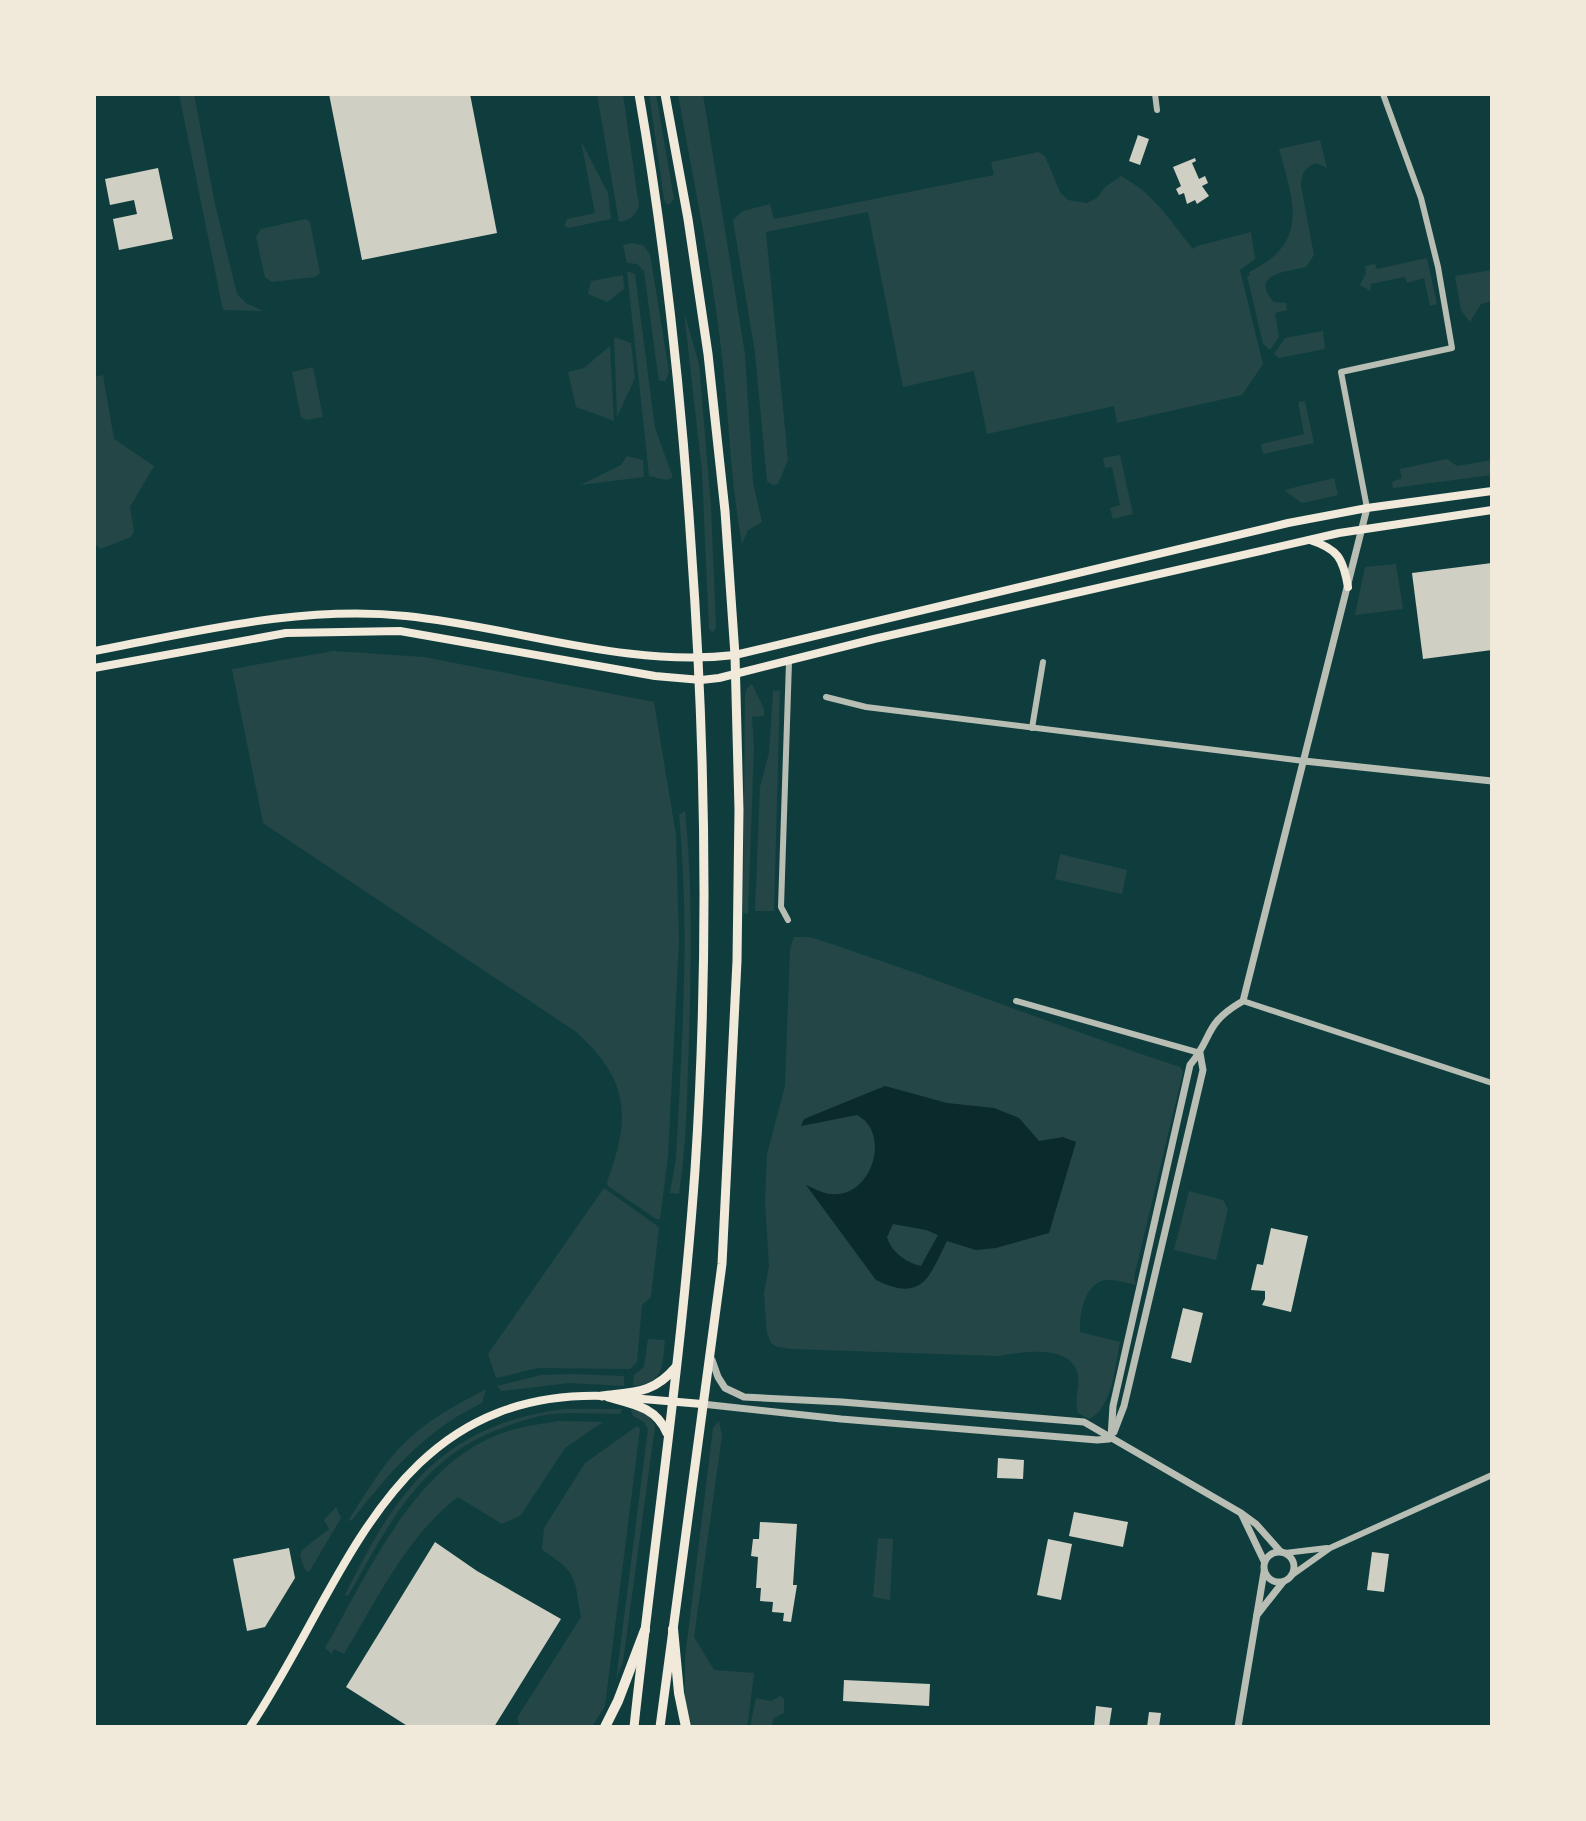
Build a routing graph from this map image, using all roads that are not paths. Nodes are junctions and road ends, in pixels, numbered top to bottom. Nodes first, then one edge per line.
1 (639, 94) edge
2 (665, 94) edge
3 (1155, 94) edge
4 (1383, 94) edge
5 (1157, 110) dead end
6 (1492, 491) edge
7 (1367, 508) junction
8 (1492, 510) edge
9 (1362, 528) junction
10 (1309, 540) junction
11 (1348, 587) junction
12 (94, 651) edge
13 (735, 655) junction
14 (699, 659) junction
15 (789, 662) junction
16 (1043, 662) dead end
17 (94, 668) edge
18 (736, 675) junction
19 (701, 680) junction
20 (826, 697) dead end
21 (1032, 728) junction
22 (1304, 761) junction
23 (1492, 781) edge
24 (788, 920) dead end
25 (1016, 1001) dead end
26 (1243, 1001) junction
27 (1200, 1053) junction
28 (1492, 1083) edge
29 (711, 1350) junction
30 (676, 1367) junction
31 (602, 1396) junction
32 (673, 1400) junction
33 (842, 1402) junction
34 (702, 1404) junction
35 (990, 1415) junction
36 (841, 1419) junction
37 (988, 1431) junction
38 (668, 1436) junction
39 (1111, 1438) junction
40 (1492, 1475) edge
41 (1241, 1513) junction
42 (1330, 1548) junction
43 (1282, 1552) junction
44 (1264, 1561) junction
45 (1264, 1572) junction
46 (1292, 1575) junction
47 (1283, 1582) junction
48 (1256, 1617) junction
49 (673, 1629) junction
50 (645, 1630) junction
51 (250, 1727) edge
52 (605, 1727) edge
53 (634, 1727) edge
54 (660, 1727) edge
55 (686, 1727) edge
56 (1238, 1727) edge

1 - 14 main road
2 - 13 main road
3 - 5 street
4 - 7 street
6 - 7 main road
7 - 9 street
7 - 13 main road
8 - 9 main road
9 - 10 main road
9 - 11 street
10 - 11 main road
10 - 15 main road
11 - 22 street
12 - 14 main road
13 - 14 main road
13 - 18 main road
14 - 19 main road
15 - 18 main road
15 - 24 street
16 - 21 street
17 - 19 main road
18 - 19 main road
18 - 29 main road
19 - 30 main road
20 - 21 street
21 - 22 street
22 - 23 street
22 - 26 street
25 - 27 street
26 - 27 street
26 - 28 street
27 - 39 street
27 - 39 street
29 - 33 street
29 - 34 main road
30 - 31 main road
30 - 32 main road
31 - 32 main road
31 - 38 main road
31 - 51 main road
32 - 34 main road
32 - 38 main road
33 - 35 street
33 - 36 street
34 - 36 street
34 - 49 main road
35 - 37 street
35 - 39 street
36 - 37 street
37 - 39 street
38 - 50 main road
39 - 41 street
40 - 42 street
41 - 43 street
41 - 44 street
42 - 43 street
42 - 46 street
43 - 44 street
43 - 46 street
44 - 45 street
45 - 47 street
45 - 48 street
46 - 47 street
47 - 48 street
48 - 56 street
49 - 54 main road
49 - 55 highway
50 - 52 highway
50 - 53 main road

